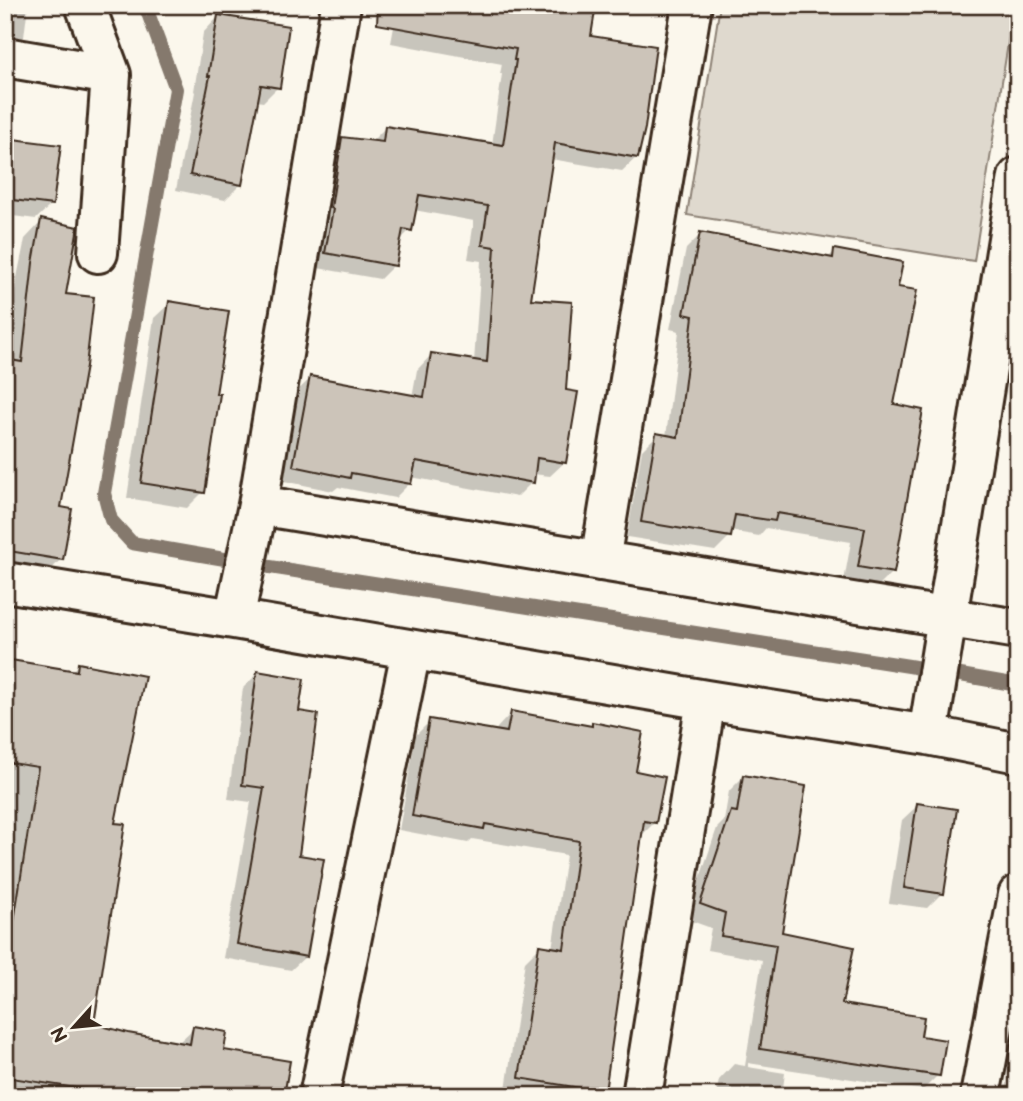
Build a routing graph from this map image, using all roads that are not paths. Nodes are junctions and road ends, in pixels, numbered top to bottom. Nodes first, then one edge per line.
1 (85, 5) edge
2 (341, 5) edge
3 (692, 5) edge
4 (5, 57) edge
5 (111, 75) junction
6 (1018, 177) edge
7 (97, 253) dead end
8 (258, 505) junction
9 (600, 561) junction
10 (5, 582) edge
11 (237, 603) junction
12 (1018, 629) edge
13 (944, 636) junction
14 (411, 650) junction
15 (706, 700) junction
16 (931, 718) junction
17 (1018, 753) edge
18 (1018, 895) edge
19 (319, 1096) edge
20 (642, 1096) edge
21 (980, 1096) edge

1 - 5 street
2 - 8 street
3 - 9 street
4 - 5 street
5 - 7 street
6 - 13 street
8 - 9 street
8 - 11 street
9 - 13 street
10 - 11 street
11 - 14 street
12 - 13 street
13 - 16 street
14 - 15 street
14 - 19 street
15 - 16 street
15 - 20 street
16 - 17 street
18 - 21 street

